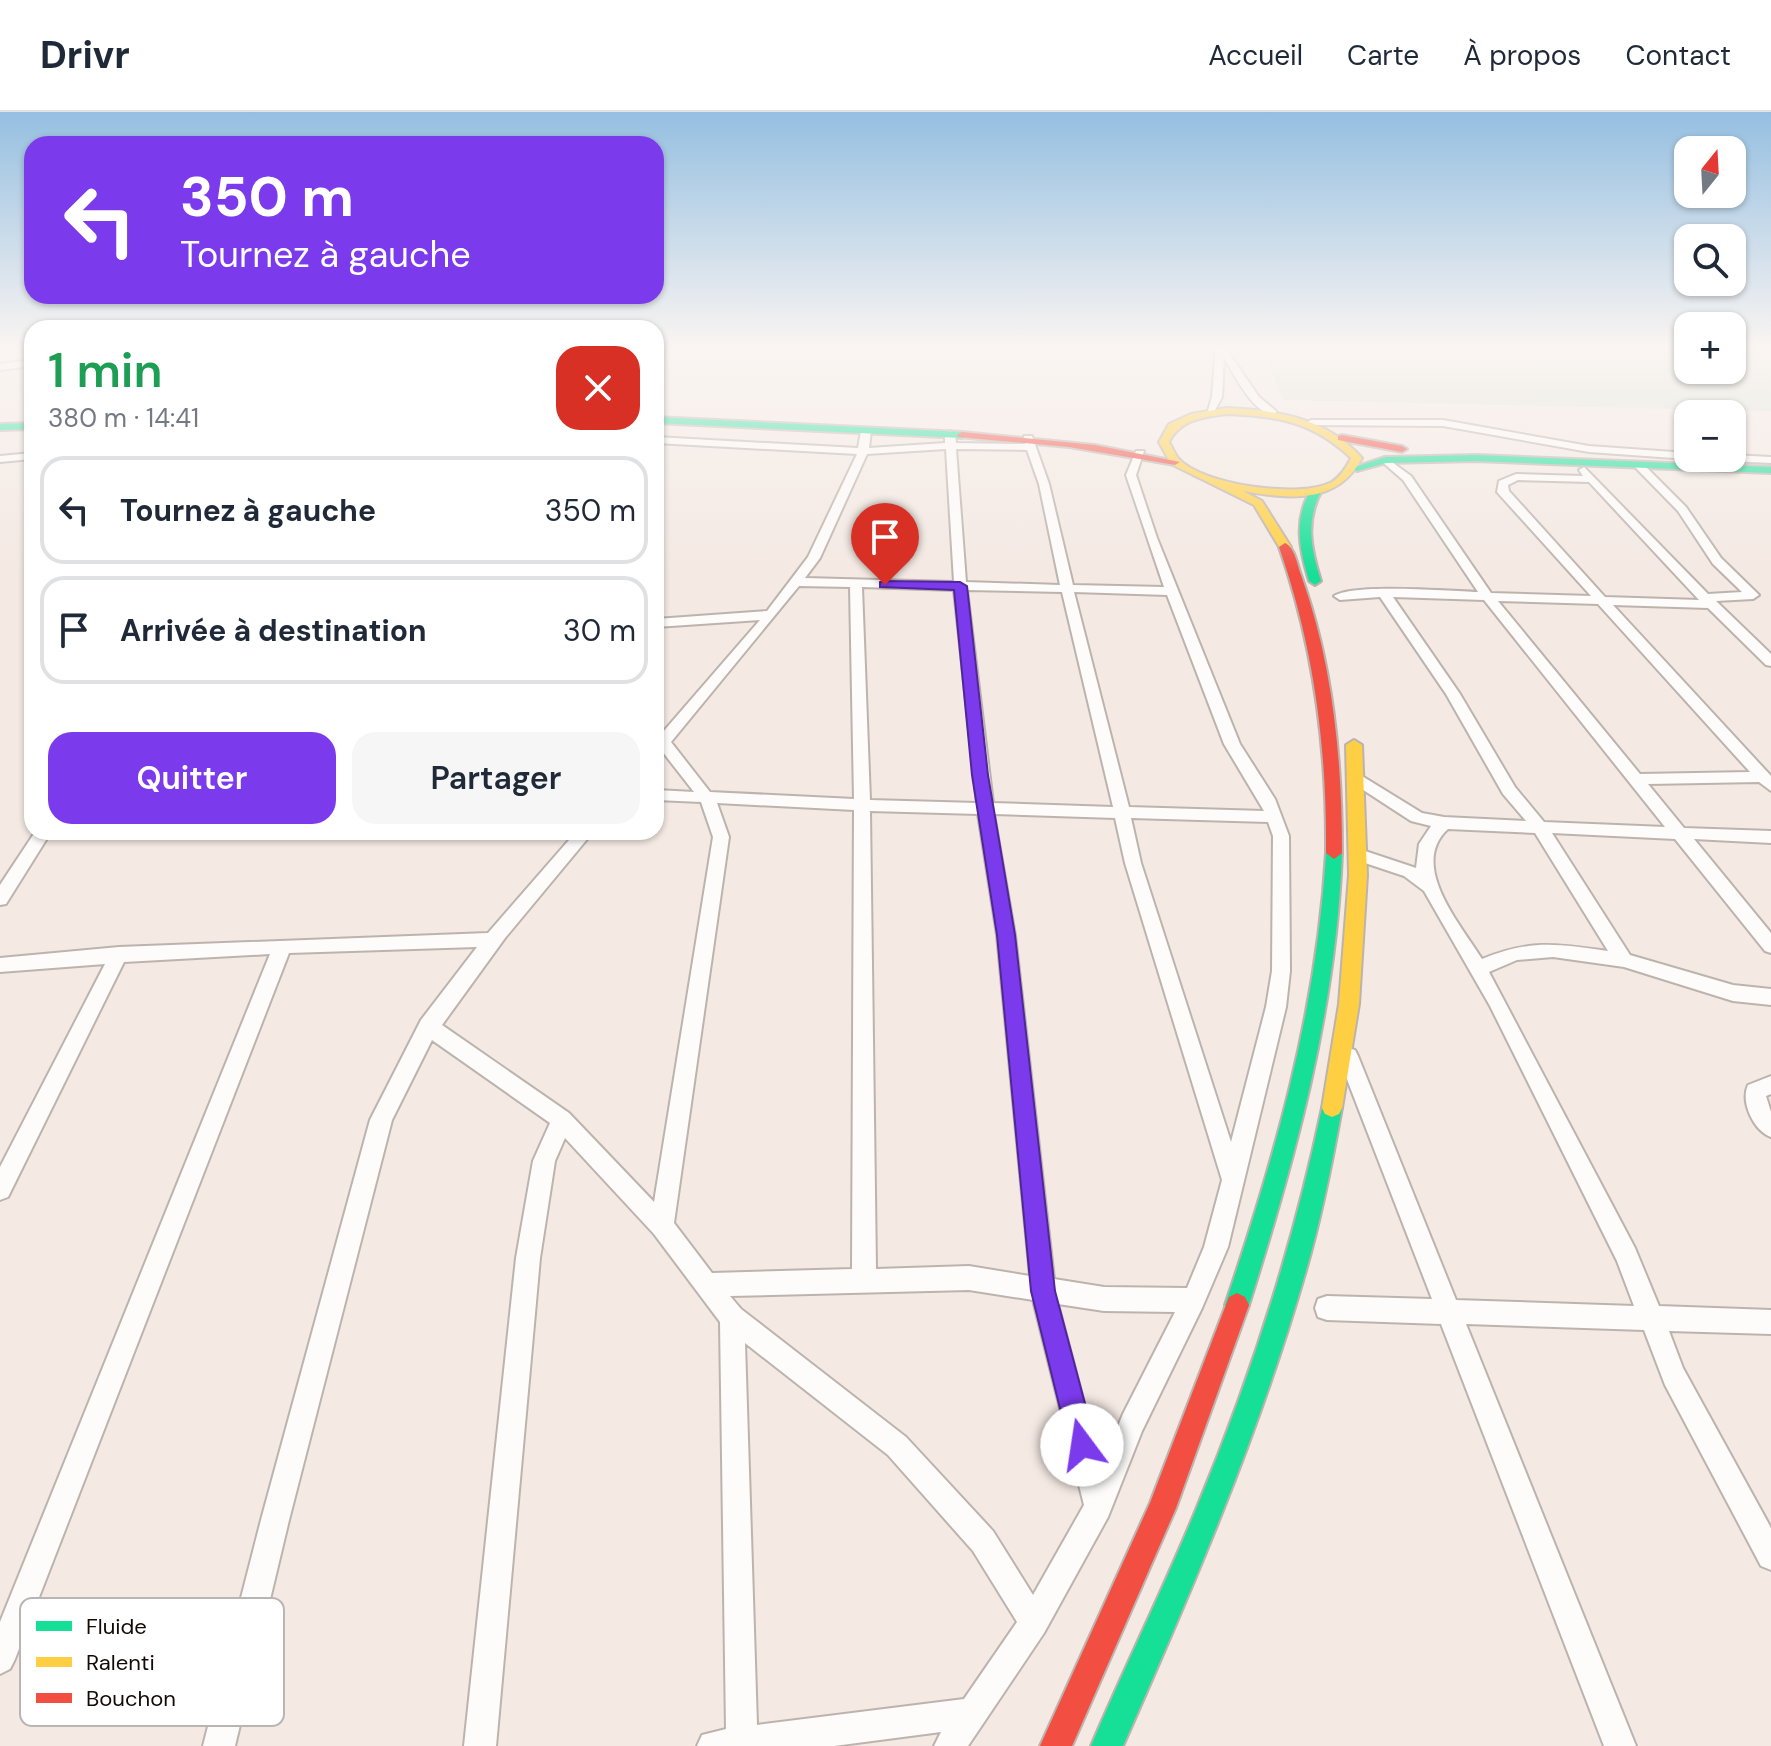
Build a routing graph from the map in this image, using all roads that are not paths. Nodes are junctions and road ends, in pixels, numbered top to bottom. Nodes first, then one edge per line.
1 (699, 422) edge
2 (1181, 422) edge
3 (1311, 423) joint
4 (24, 426) edge
5 (0, 427) edge
6 (1167, 430) junction
7 (866, 431) junction
8 (1342, 438) junction
9 (664, 440) edge
10 (949, 440) junction
11 (1033, 441) junction
12 (863, 451) junction
13 (1140, 453) junction
14 (1674, 455) edge
15 (24, 457) edge
16 (1476, 458) junction
17 (0, 459) edge
18 (1746, 459) edge
19 (1385, 460) junction
20 (1771, 460) edge
21 (1175, 462) junction
22 (1577, 462) junction
23 (1637, 464) junction
24 (1357, 468) junction
25 (1771, 470) edge
26 (1591, 479) junction
27 (1231, 486) junction
28 (1316, 490) junction
29 (798, 582) junction
30 (856, 584) junction
31 (960, 586) junction
32 (1067, 588) junction
33 (1173, 591) junction
34 (1384, 593) junction
35 (1487, 596) junction
36 (1331, 599) joint
37 (1708, 601) junction
38 (1601, 602) junction
39 (771, 615) junction
40 (664, 622) edge
41 (1771, 662) edge
42 (1352, 727) dead end
43 (664, 736) edge
44 (664, 741) edge
45 (1357, 778) junction
46 (1635, 779) junction
47 (1767, 781) edge
48 (664, 795) edge
49 (705, 797) junction
50 (862, 805) junction
51 (985, 809) junction
52 (1122, 813) junction
53 (1275, 817) junction
54 (1444, 823) junction
55 (1539, 826) junction
56 (1679, 833) junction
57 (1771, 837) edge
58 (38, 840) edge
59 (578, 840) edge
60 (1359, 855) junction
61 (1430, 887) junction
62 (0, 899) edge
63 (493, 940) junction
64 (282, 946) junction
65 (1771, 946) edge
66 (119, 954) junction
67 (1624, 960) junction
68 (0, 965) edge
69 (1477, 969) junction
70 (1771, 997) edge
71 (428, 1026) junction
72 (1345, 1047) junction
73 (1771, 1085) edge
74 (562, 1120) junction
75 (1771, 1128) edge
76 (1232, 1181) junction
77 (0, 1190) edge
78 (662, 1226) junction
79 (864, 1280) junction
80 (707, 1285) junction
81 (1043, 1291) junction
82 (1194, 1300) junction
83 (1327, 1308) dead end
84 (1450, 1313) junction
85 (732, 1318) junction
86 (1649, 1320) junction
87 (1771, 1322) edge
88 (1098, 1507) junction
89 (1771, 1556) edge
90 (24, 1598) edge
91 (256, 1598) edge
92 (20, 1608) edge
93 (1034, 1623) junction
94 (0, 1659) edge
95 (972, 1713) junction
96 (224, 1726) edge
97 (728, 1743) edge
98 (219, 1746) edge
99 (480, 1746) edge
100 (950, 1746) edge
101 (1056, 1746) edge
102 (1107, 1746) edge
103 (1620, 1746) edge

1 - 7 main road
2 - 6 main road
3 - 8 main road
3 - 14 street
4 - 5 main road
6 - 11 main road
6 - 21 main road
7 - 10 main road
7 - 12 street
8 - 16 main road
8 - 24 main road
9 - 12 street
10 - 11 main road
10 - 12 street
10 - 31 street
11 - 13 main road
11 - 32 street
12 - 29 street
13 - 21 main road
13 - 33 street
15 - 17 street
16 - 19 main road
16 - 22 main road
18 - 20 street
19 - 24 main road
19 - 35 street
21 - 27 main road
22 - 23 main road
22 - 26 street
23 - 25 main road
23 - 37 street
24 - 28 main road
26 - 37 street
26 - 38 street
27 - 28 main road
27 - 101 main road
28 - 36 main road
29 - 30 street
29 - 39 street
30 - 31 street
30 - 50 street
31 - 32 street
31 - 51 street
32 - 33 street
32 - 52 street
33 - 53 street
34 - 35 street
34 - 36 street
34 - 55 street
35 - 38 street
35 - 46 street
37 - 38 street
37 - 41 street
38 - 47 street
39 - 40 street
39 - 43 street
42 - 45 main road
44 - 49 street
45 - 54 street
45 - 60 main road
46 - 47 street
46 - 56 street
48 - 49 street
49 - 50 street
49 - 78 street
50 - 51 street
50 - 79 street
51 - 52 street
51 - 81 street
52 - 53 street
52 - 76 street
53 - 76 street
54 - 55 street
54 - 61 street
55 - 56 street
55 - 67 street
56 - 57 street
56 - 65 street
58 - 62 street
59 - 63 street
60 - 61 street
60 - 72 main road
61 - 69 street
63 - 64 street
63 - 71 street
64 - 66 street
64 - 90 street
66 - 68 street
66 - 77 street
67 - 69 street
67 - 70 street
69 - 86 street
71 - 74 street
71 - 91 street
72 - 84 street
72 - 102 main road
73 - 75 street
74 - 78 street
74 - 99 street
76 - 82 street
78 - 80 street
79 - 80 street
79 - 81 street
80 - 85 street
81 - 82 street
81 - 88 street
82 - 88 street
83 - 84 street
84 - 86 street
84 - 103 street
85 - 93 street
85 - 97 street
86 - 87 street
86 - 89 street
88 - 93 street
92 - 94 street
93 - 95 street
95 - 97 street
95 - 100 street
96 - 98 street

